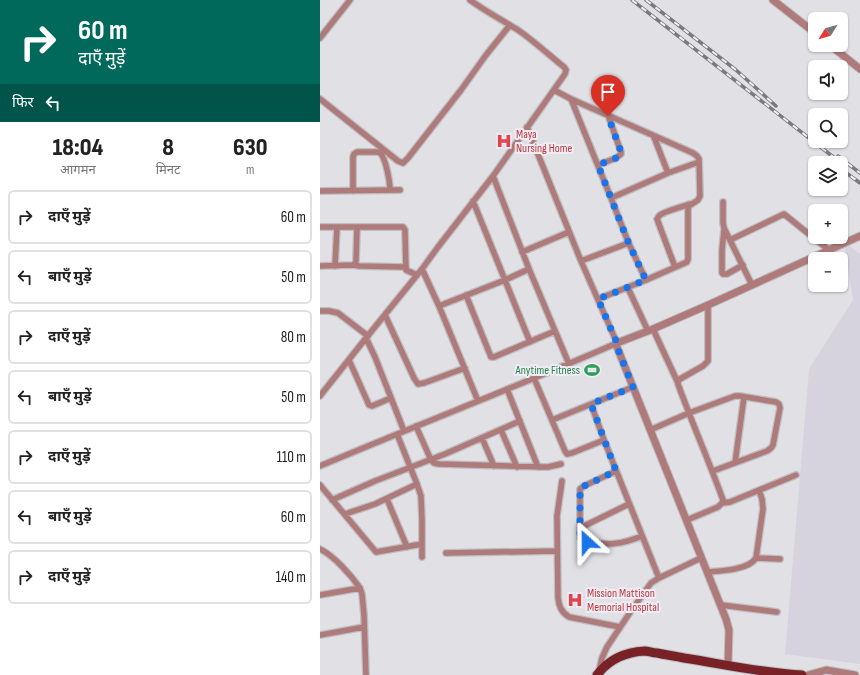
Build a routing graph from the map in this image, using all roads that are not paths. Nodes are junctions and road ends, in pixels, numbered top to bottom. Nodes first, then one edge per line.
1 (350, 0) edge
2 (470, 0) edge
3 (773, 0) edge
4 (510, 25) junction
5 (808, 28) edge
6 (320, 38) edge
7 (839, 52) edge
8 (860, 68) edge
9 (554, 90) junction
10 (320, 99) edge
11 (571, 99) junction
12 (608, 116) junction
13 (527, 127) junction
14 (654, 137) junction
15 (699, 162) junction
16 (598, 165) junction
17 (668, 173) junction
18 (493, 176) junction
19 (353, 190) junction
20 (390, 190) junction
21 (400, 190) dead end
22 (320, 191) edge
23 (611, 198) junction
24 (473, 201) junction
25 (723, 202) dead end
26 (690, 204) junction
27 (320, 227) edge
28 (337, 228) junction
29 (357, 228) junction
30 (724, 228) junction
31 (569, 232) junction
32 (860, 236) edge
33 (730, 240) junction
34 (629, 244) junction
35 (828, 250) junction
36 (522, 252) junction
37 (581, 262) junction
38 (354, 265) junction
39 (743, 265) junction
40 (320, 266) edge
41 (335, 266) junction
42 (406, 267) junction
43 (675, 267) junction
44 (422, 269) junction
45 (529, 269) junction
46 (417, 275) junction
47 (505, 280) junction
48 (646, 280) junction
49 (752, 285) junction
50 (628, 288) junction
51 (466, 295) junction
52 (598, 299) junction
53 (708, 305) junction
54 (439, 306) junction
55 (320, 311) edge
56 (384, 315) junction
57 (650, 330) junction
58 (555, 331) junction
59 (367, 337) junction
60 (530, 342) junction
61 (617, 343) junction
62 (349, 360) junction
63 (569, 364) junction
64 (465, 368) junction
65 (534, 378) junction
66 (678, 384) junction
67 (633, 387) junction
68 (507, 389) junction
69 (320, 396) edge
70 (744, 397) junction
71 (391, 398) junction
72 (478, 401) junction
73 (591, 404) junction
74 (689, 413) junction
75 (552, 420) junction
76 (520, 421) junction
77 (416, 426) junction
78 (501, 430) junction
79 (650, 430) junction
80 (404, 431) junction
81 (397, 434) junction
82 (482, 438) junction
83 (604, 440) junction
84 (431, 460) junction
85 (735, 463) junction
86 (561, 464) dead end
87 (320, 466) edge
88 (494, 466) junction
89 (517, 467) junction
90 (538, 467) junction
91 (411, 468) junction
92 (616, 471) junction
93 (713, 471) junction
94 (796, 475) dead end
95 (562, 481) dead end
96 (417, 484) junction
97 (320, 485) edge
98 (759, 490) junction
99 (387, 499) junction
100 (332, 500) junction
101 (722, 503) junction
102 (629, 504) junction
103 (345, 514) junction
104 (686, 520) junction
105 (580, 528) junction
106 (642, 536) junction
107 (422, 544) junction
108 (408, 547) junction
109 (320, 549) edge
110 (557, 551) junction
111 (323, 552) edge
112 (446, 552) dead end
113 (422, 557) dead end
114 (701, 558) junction
115 (756, 558) junction
116 (780, 559) dead end
117 (707, 572) junction
118 (658, 578) junction
119 (360, 588) junction
120 (320, 595) edge
121 (721, 606) junction
122 (777, 612) dead end
123 (364, 627) junction
124 (620, 627) junction
125 (320, 635) edge
126 (728, 665) junction
127 (598, 674) edge
128 (366, 675) edge
129 (802, 675) edge
130 (808, 675) edge
131 (855, 675) edge

1 - 6 street
2 - 4 street
3 - 5 street
4 - 9 street
4 - 10 street
7 - 8 street
9 - 11 street
9 - 13 street
11 - 12 street
11 - 16 street
12 - 14 street
12 - 16 street
13 - 18 street
13 - 31 street
14 - 15 street
14 - 17 street
15 - 17 street
15 - 26 street
16 - 23 street
17 - 23 street
18 - 24 street
18 - 36 street
19 - 20 street
19 - 20 street
19 - 22 street
20 - 21 street
23 - 34 street
24 - 44 street
24 - 47 street
25 - 30 street
26 - 43 street
26 - 43 street
27 - 28 street
28 - 29 street
28 - 41 street
29 - 38 street
29 - 42 street
30 - 33 street
30 - 39 street
31 - 36 street
31 - 37 street
32 - 35 street
33 - 35 street
33 - 39 street
34 - 37 street
34 - 48 street
35 - 49 street
36 - 45 street
37 - 52 street
38 - 41 street
38 - 42 street
39 - 49 street
40 - 41 street
42 - 46 street
43 - 48 street
44 - 46 street
44 - 54 street
45 - 47 street
45 - 58 street
46 - 56 street
47 - 51 street
47 - 60 street
48 - 50 street
49 - 53 street
50 - 52 street
50 - 57 street
51 - 54 street
51 - 60 street
52 - 61 street
53 - 57 street
53 - 66 street
54 - 64 street
55 - 59 street
56 - 59 street
56 - 64 street
57 - 61 street
57 - 66 street
58 - 60 street
58 - 63 street
59 - 62 street
59 - 71 street
61 - 63 street
61 - 67 street
62 - 69 street
62 - 71 street
63 - 65 street
64 - 72 street
65 - 68 street
65 - 75 street
66 - 74 street
67 - 73 street
67 - 79 street
68 - 72 street
68 - 76 street
70 - 74 street
70 - 85 street
70 - 85 street
71 - 80 street
72 - 77 street
73 - 75 street
73 - 83 street
74 - 79 street
74 - 93 street
75 - 83 street
76 - 78 street
76 - 90 street
77 - 80 street
77 - 84 street
78 - 82 street
78 - 89 street
79 - 104 street
80 - 81 street
81 - 87 street
81 - 91 street
82 - 84 street
82 - 88 street
83 - 92 street
84 - 88 street
84 - 91 street
85 - 93 street
86 - 90 street
88 - 89 street
89 - 90 street
91 - 96 street
91 - 100 street
92 - 102 street
92 - 105 street
93 - 101 street
94 - 98 street
95 - 110 street
96 - 99 street
96 - 107 street
97 - 100 street
98 - 101 street
98 - 115 street
99 - 103 street
99 - 108 street
100 - 103 street
101 - 104 street
102 - 105 street
102 - 106 street
103 - 108 street
104 - 114 street
105 - 106 street
106 - 118 street
107 - 108 street
107 - 113 street
109 - 111 street
110 - 112 street
110 - 124 street
111 - 119 street
114 - 117 street
114 - 118 street
115 - 116 street
115 - 117 street
117 - 121 street
118 - 124 street
119 - 120 street
119 - 123 street
121 - 122 street
121 - 126 street
123 - 125 street
123 - 128 street
124 - 127 street
126 - 127 main road
126 - 129 main road
130 - 131 street

